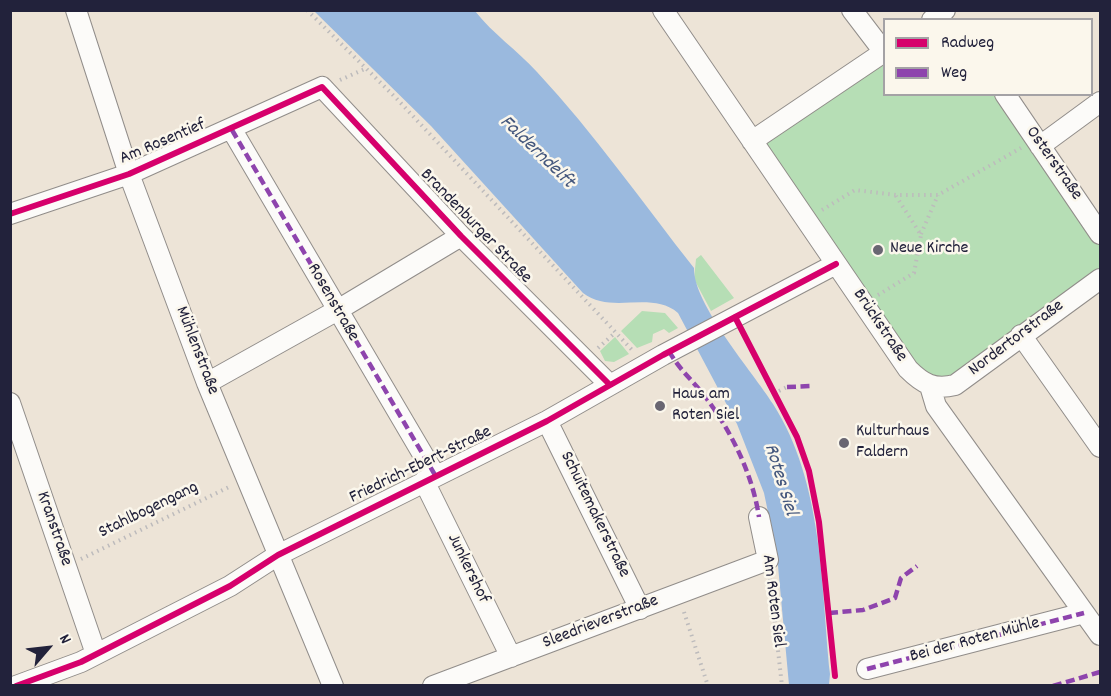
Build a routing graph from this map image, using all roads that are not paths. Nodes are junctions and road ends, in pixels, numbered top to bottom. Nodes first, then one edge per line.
1 (76, 10) edge
2 (663, 10) edge
3 (852, 10) edge
4 (883, 51) edge
5 (883, 53) edge
6 (322, 87) joint
7 (1006, 96) edge
8 (1101, 102) edge
9 (232, 130) junction
10 (752, 141) junction
11 (1038, 143) junction
12 (129, 174) junction
13 (10, 214) edge
14 (1101, 234) edge
15 (461, 236) junction
16 (836, 264) junction
17 (1101, 279) edge
18 (336, 311) junction
19 (1021, 335) junction
20 (207, 383) junction
21 (609, 384) junction
22 (930, 386) junction
23 (10, 403) edge
24 (547, 421) junction
25 (1101, 447) edge
26 (429, 478) junction
27 (759, 518) dead end
28 (278, 555) junction
29 (768, 560) joint
30 (640, 609) junction
31 (1094, 623) edge
32 (96, 654) junction
33 (511, 657) junction
34 (867, 669) dead end
35 (16, 686) edge
36 (333, 686) edge
37 (433, 686) edge

1 - 12 street, Mühlenstraße
2 - 10 street, Brückstraße
3 - 4 street
5 - 10 street
6 - 9 street, Am Rosentief
6 - 15 street, Brandenburger Straße
7 - 11 street, Osterstraße
8 - 11 street
9 - 12 street, Am Rosentief
9 - 18 street, Rosenstraße
10 - 16 street, Brückstraße
11 - 14 street, Osterstraße
12 - 13 street, Am Rosentief
12 - 20 street, Mühlenstraße
15 - 18 street
15 - 21 street, Brandenburger Straße
16 - 21 street, Friedrich-Ebert-Straße
16 - 22 street, Brückstraße
17 - 19 street, Nordertorstraße
18 - 20 street
18 - 26 street, Rosenstraße
19 - 22 street, Nordertorstraße
19 - 25 street
20 - 28 street, Mühlenstraße
21 - 24 street, Friedrich-Ebert-Straße
22 - 31 street, Brückstraße
23 - 32 street, Kranstraße
24 - 26 street, Friedrich-Ebert-Straße
24 - 30 street, Schuitemakerstraße
26 - 28 street, Friedrich-Ebert-Straße
26 - 33 street, Junkershof
27 - 29 street, Am Roten Siel
28 - 32 street, Friedrich-Ebert-Straße
28 - 36 street, Mühlenstraße
29 - 30 street, Sleedrieverstraße
30 - 33 street, Sleedrieverstraße
31 - 34 street, Bei der Roten Mühle
32 - 35 street, Friedrich-Ebert-Straße
33 - 37 street, Sleedrieverstraße

